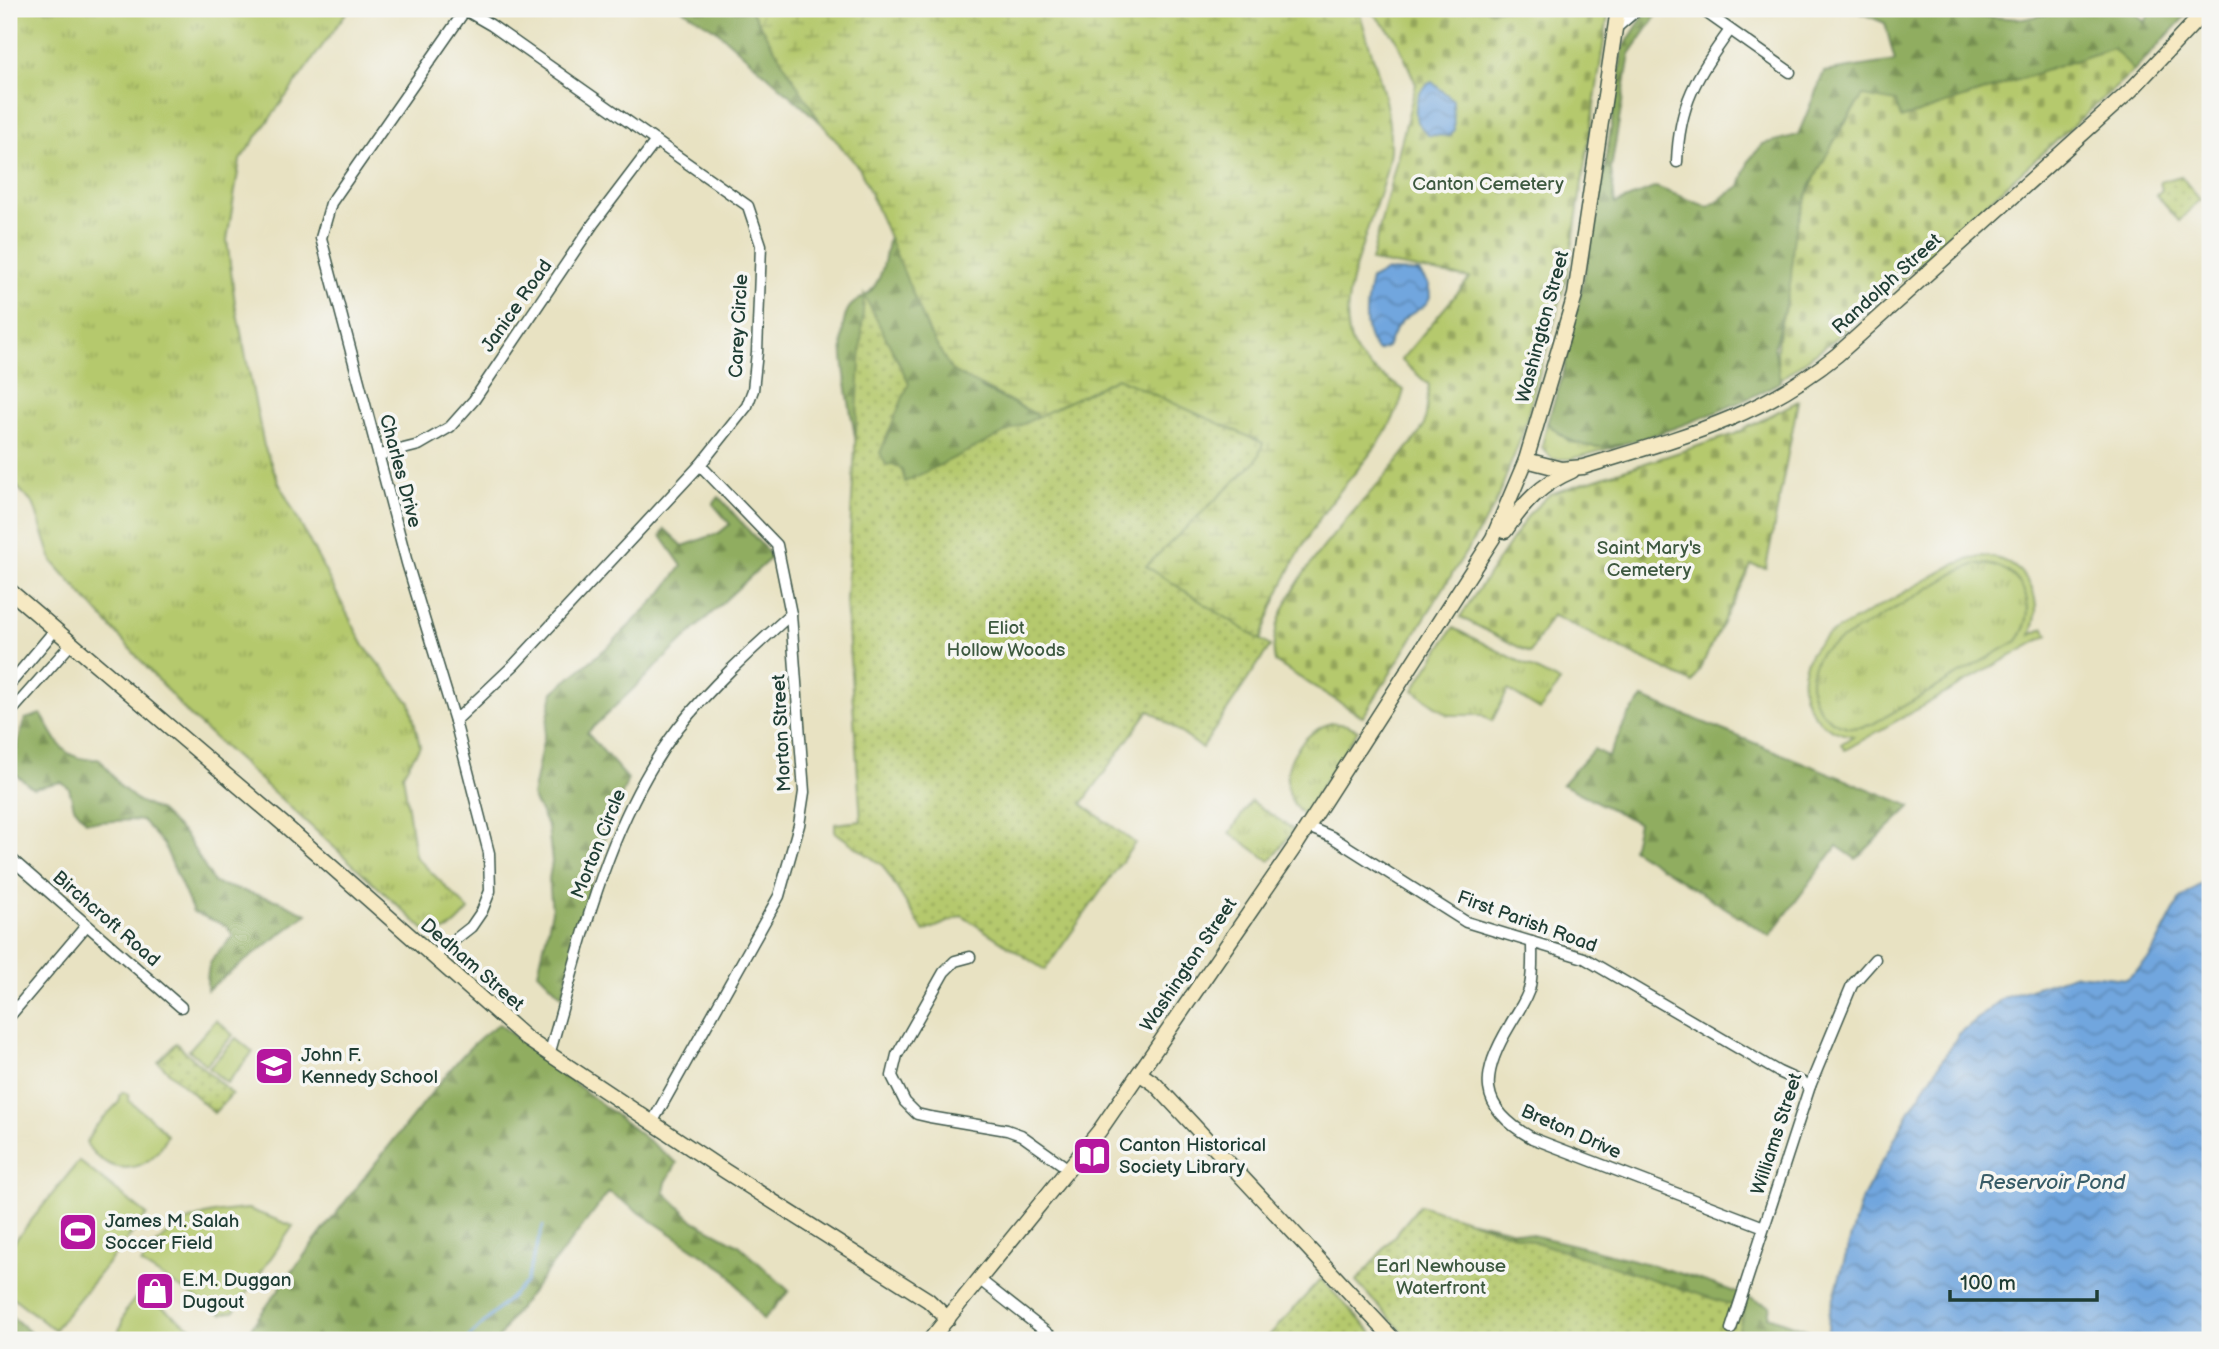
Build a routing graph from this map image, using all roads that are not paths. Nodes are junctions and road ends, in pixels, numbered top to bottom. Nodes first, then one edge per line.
1 (1618, 9) edge
2 (1638, 9) edge
3 (1701, 9) edge
4 (2207, 9) edge
5 (466, 10) edge
6 (1615, 29) junction
7 (1730, 30) junction
8 (1790, 72) dead end
9 (656, 141) junction
10 (1678, 162) dead end
11 (380, 455) junction
12 (700, 465) junction
13 (1523, 467) junction
14 (1583, 467) junction
15 (1562, 475) junction
16 (9, 590) edge
17 (1456, 595) junction
18 (791, 614) junction
19 (55, 630) junction
20 (71, 644) junction
21 (9, 685) edge
22 (9, 714) edge
23 (455, 721) junction
24 (1308, 827) junction
25 (9, 858) edge
26 (86, 926) junction
27 (1532, 942) junction
28 (433, 956) junction
29 (970, 957) dead end
30 (1875, 959) dead end
31 (181, 1006) dead end
32 (9, 1017) edge
33 (550, 1055) junction
34 (1139, 1073) junction
35 (1810, 1086) junction
36 (653, 1121) junction
37 (1070, 1170) junction
38 (1765, 1227) junction
39 (980, 1280) junction
40 (948, 1319) junction
41 (1731, 1329) dead end
42 (930, 1340) edge
43 (1056, 1340) edge
44 (1394, 1340) edge

1 - 6 main road, Washington Street
2 - 6 street
3 - 7 street
4 - 14 main road, Randolph Street
5 - 9 street, Carey Circle
5 - 11 street, Charles Drive
6 - 13 main road, Washington Street
7 - 8 street
7 - 10 street
9 - 11 street, Janice Road
9 - 12 street, Carey Circle
11 - 23 street, Charles Drive
12 - 18 street, Morton Street
12 - 23 street, Carey Circle
13 - 14 main road, Randolph Street
13 - 15 main road
13 - 17 main road, Washington Street
14 - 15 main road, Washington Street
15 - 17 main road, Washington Street
16 - 19 main road, Dedham Street
17 - 24 main road, Washington Street
18 - 33 street, Morton Circle
18 - 36 street, Morton Street
19 - 20 main road, Dedham Street
19 - 21 street
20 - 22 street
20 - 28 main road, Dedham Street
23 - 28 street, Charles Drive
24 - 27 street, First Parish Road
24 - 34 main road, Washington Street
25 - 26 street, Birchcroft Road
26 - 31 street, Birchcroft Road
26 - 32 street
27 - 35 street, First Parish Road
27 - 38 street, Breton Drive
28 - 33 main road, Dedham Street
29 - 37 street
30 - 35 street, Williams Street
33 - 36 main road, Dedham Street
34 - 37 main road, Washington Street
34 - 44 main road
35 - 38 street, Williams Street
36 - 40 main road, Dedham Street
37 - 39 main road, Washington Street
38 - 41 street, Williams Street
39 - 40 main road, Washington Street
39 - 43 street
40 - 42 main road, Washington Street

